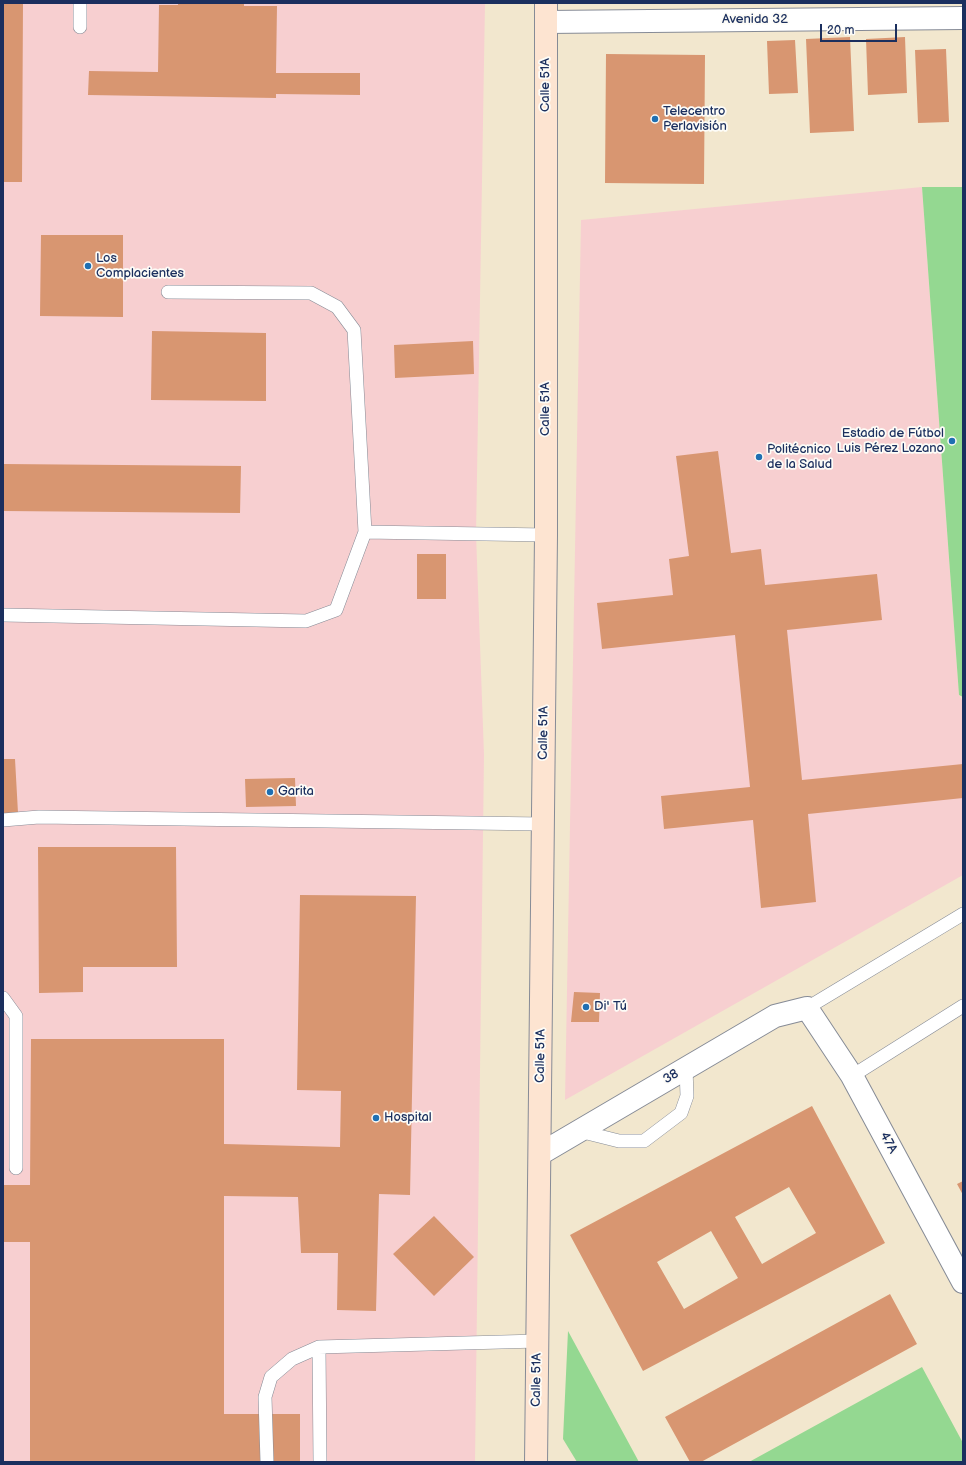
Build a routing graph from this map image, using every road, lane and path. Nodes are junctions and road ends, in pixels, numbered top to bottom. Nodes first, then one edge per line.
1 (80, 3) edge
2 (546, 12) edge
3 (963, 18) edge
4 (80, 27) dead end
5 (168, 292) dead end
6 (365, 532) junction
7 (546, 535) junction
8 (3, 615) edge
9 (3, 820) edge
10 (543, 824) junction
11 (963, 914) edge
12 (3, 998) edge
13 (963, 1006) edge
14 (807, 1008) junction
15 (686, 1068) junction
16 (852, 1076) junction
17 (578, 1131) junction
18 (540, 1154) junction
19 (16, 1168) dead end
20 (963, 1282) edge
21 (538, 1341) junction
22 (319, 1347) junction
23 (267, 1462) edge
24 (320, 1462) edge
25 (536, 1462) edge

1 - 4 lane
2 - 3 street, Avenida 32
2 - 7 main road, Calle 51A
5 - 6 lane
6 - 7 lane
6 - 8 lane
7 - 10 main road, Calle 51A
9 - 10 lane
10 - 18 main road, Calle 51A
11 - 14 lane
12 - 19 lane
13 - 16 lane
14 - 15 street, 38
14 - 16 street, 47A
15 - 17 street, 38
15 - 17 lane
16 - 20 street, 47A
17 - 18 street, 38
18 - 21 main road, Calle 51A
21 - 22 lane
21 - 25 main road, Calle 51A
22 - 23 lane
22 - 24 lane

